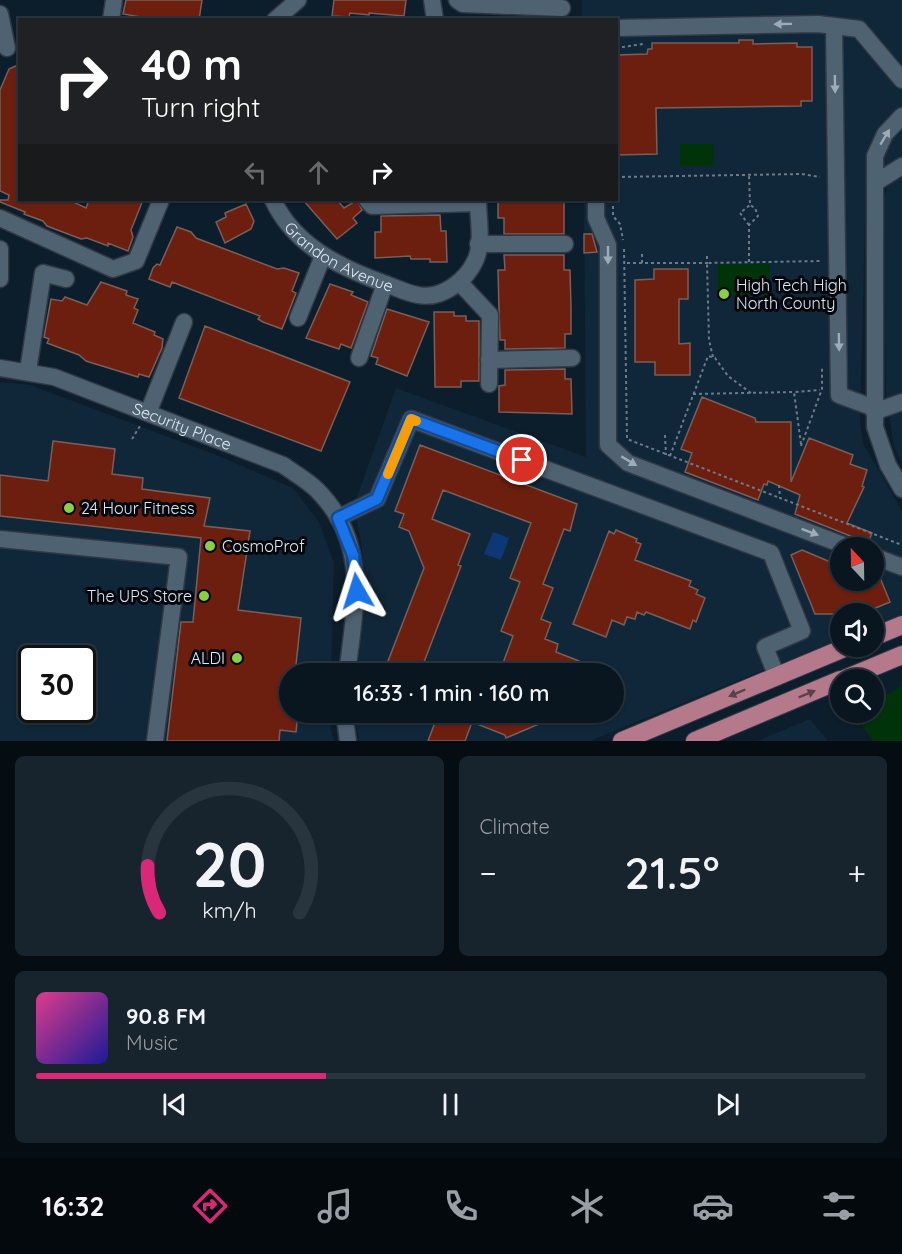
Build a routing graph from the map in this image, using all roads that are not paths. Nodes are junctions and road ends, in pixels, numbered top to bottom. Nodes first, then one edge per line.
1 (114, 0) edge
2 (298, 0) edge
3 (432, 0) edge
4 (457, 0) edge
5 (562, 8) dead end
6 (0, 14) edge
7 (111, 18) edge
8 (276, 18) edge
9 (435, 18) edge
10 (834, 26) junction
11 (618, 28) edge
12 (9, 47) edge
13 (902, 80) edge
14 (902, 117) edge
15 (902, 166) edge
16 (875, 183) junction
17 (161, 201) edge
18 (274, 201) edge
19 (368, 201) edge
20 (478, 201) edge
21 (596, 201) edge
22 (0, 218) edge
23 (478, 244) junction
24 (565, 244) dead end
25 (1, 255) edge
26 (323, 256) junction
27 (0, 279) edge
28 (66, 279) dead end
29 (460, 283) junction
30 (385, 284) junction
31 (298, 318) dead end
32 (184, 322) dead end
33 (358, 358) dead end
34 (572, 358) dead end
35 (489, 360) junction
36 (0, 368) edge
37 (28, 371) junction
38 (489, 384) dead end
39 (902, 402) edge
40 (874, 410) junction
41 (148, 413) junction
42 (902, 489) edge
43 (339, 521) junction
44 (0, 539) edge
45 (830, 540) edge
46 (884, 560) edge
47 (902, 567) edge
48 (902, 625) edge
49 (884, 632) edge
50 (830, 654) edge
51 (902, 655) edge
52 (348, 663) edge
53 (868, 669) edge
54 (777, 677) junction
55 (830, 685) edge
56 (346, 723) edge
57 (155, 741) edge
58 (348, 741) edge
59 (622, 741) edge
60 (695, 741) edge

1 - 7 street
2 - 8 street
3 - 9 street
4 - 5 street
6 - 12 street
10 -> 11 street
10 - 13 street
10 -> 40 street
16 -> 14 street
15 - 16 street
16 - 40 street
17 - 22 street
18 - 26 street, Grandon Avenue
19 - 20 street
20 - 23 street
21 -> 45 street
23 - 24 street
23 - 29 street
25 - 27 street
26 - 30 street, Grandon Avenue
26 - 31 street
28 - 37 street
29 - 30 street, Grandon Avenue
29 - 35 street
30 - 33 street
32 - 41 street
34 - 35 street
35 - 38 street
36 - 37 street, Security Place
37 - 41 street, Security Place
39 - 40 street
40 - 42 street
41 - 43 street, Security Place
43 - 52 street, Security Place
43 - 54 street
44 - 57 street
46 - 47 street
48 - 49 main road
50 - 54 main road
51 - 53 main road
54 -> 59 main road
60 -> 55 main road
56 - 58 street

